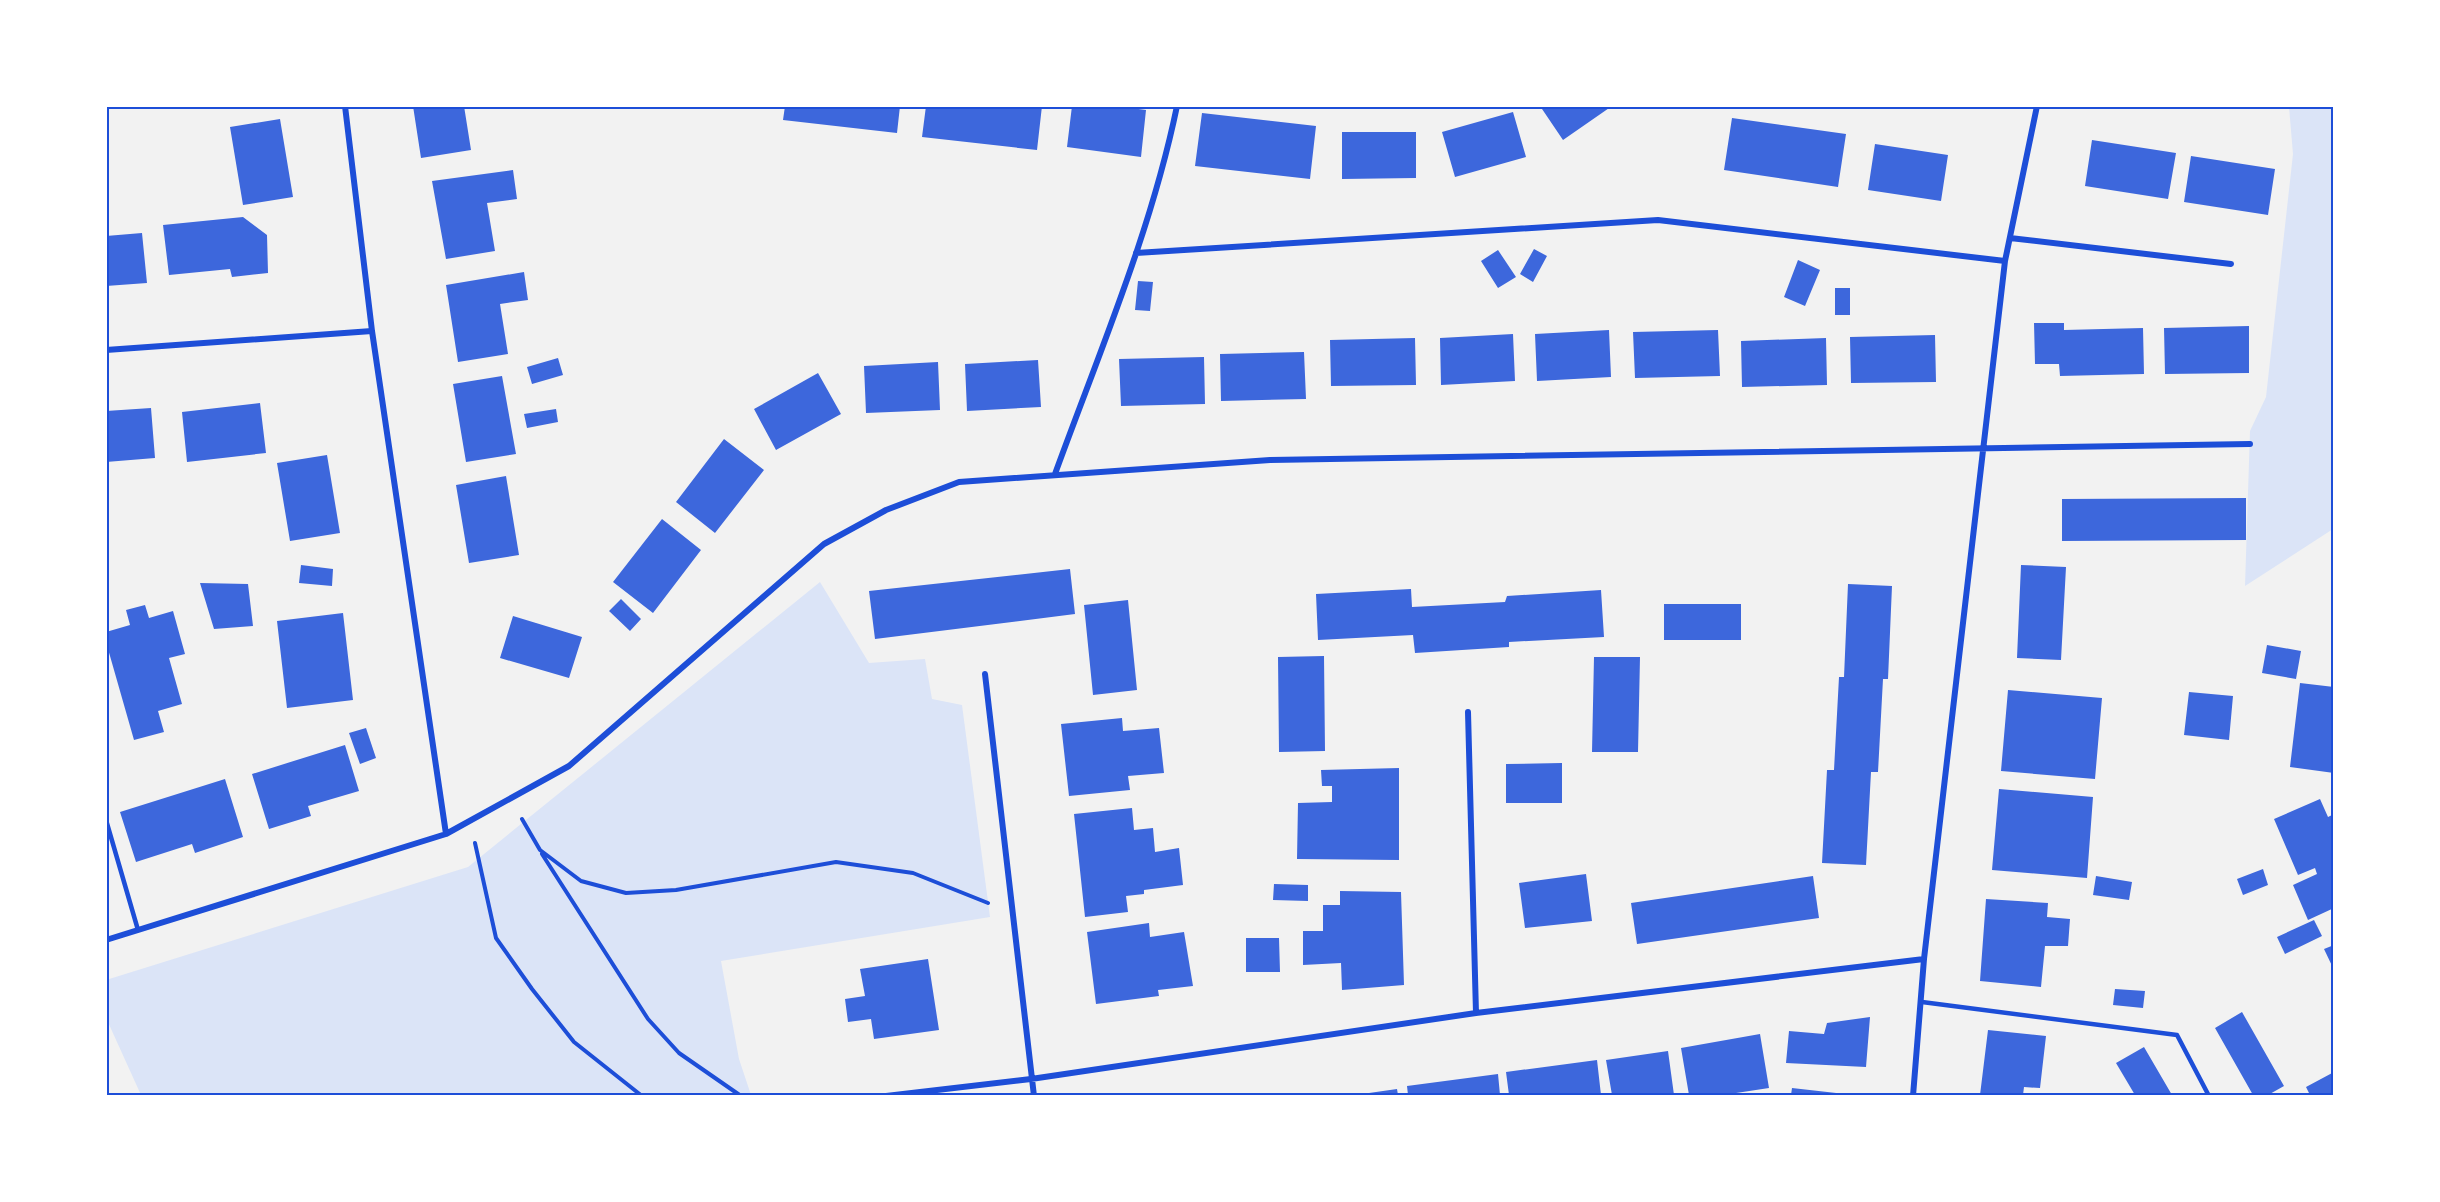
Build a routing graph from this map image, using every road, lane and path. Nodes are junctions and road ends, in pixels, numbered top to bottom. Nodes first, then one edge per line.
1 (345, 106) edge
2 (1177, 106) edge
3 (2037, 106) edge
4 (2010, 238) junction
5 (1136, 253) junction
6 (2005, 261) junction
7 (2231, 264) dead end
8 (372, 331) junction
9 (106, 350) edge
10 (2250, 444) dead end
11 (1984, 447) junction
12 (1055, 474) junction
13 (986, 674) dead end
14 (1468, 712) dead end
15 (510, 798) junction
16 (106, 820) edge
17 (470, 821) junction
18 (446, 834) junction
19 (540, 850) junction
20 (1013, 914) junction
21 (138, 930) junction
22 (106, 940) edge
23 (1924, 959) junction
24 (1922, 1002) junction
25 (1476, 1013) junction
26 (1031, 1079) junction
27 (642, 1095) edge
28 (741, 1095) edge
29 (886, 1095) edge
30 (1034, 1095) edge
31 (1913, 1095) edge
32 (2209, 1095) edge

1 - 8 street
2 - 5 street
3 - 4 street
4 - 6 street
4 - 7 street
5 - 6 street
5 - 12 street
6 - 11 street
8 - 9 street
8 - 18 street
10 - 11 street
11 - 12 street
11 - 23 street
12 - 15 street
13 - 20 street
14 - 25 street
15 - 17 street
15 - 19 path
16 - 21 lane
17 - 18 street
17 - 27 path
18 - 21 street
19 - 20 path
19 - 28 path
20 - 26 street
21 - 22 street
23 - 24 street
23 - 25 street
24 - 31 street
24 - 32 lane
25 - 26 street
26 - 29 street
26 - 30 street

